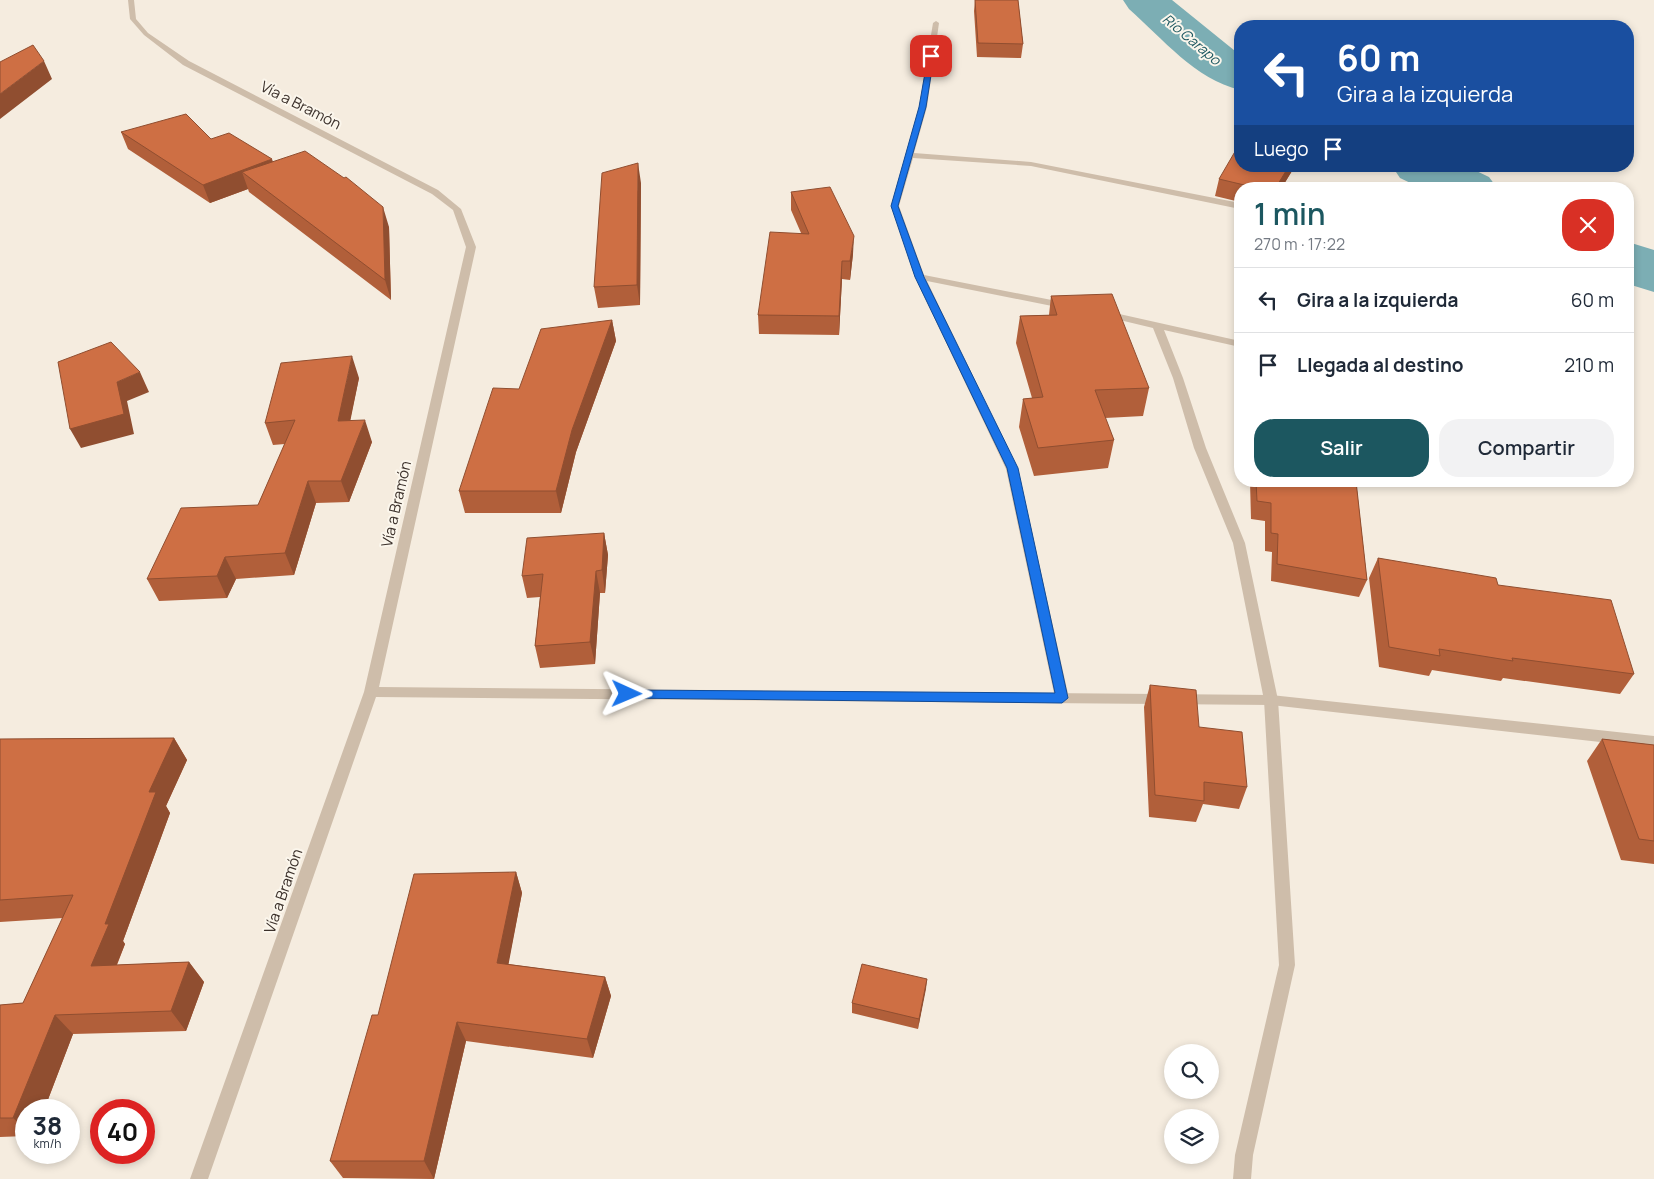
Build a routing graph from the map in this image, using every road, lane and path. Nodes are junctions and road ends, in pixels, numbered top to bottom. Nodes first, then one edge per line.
1 (131, 0) edge
2 (936, 23) dead end
3 (911, 154) junction
4 (1234, 205) edge
5 (920, 277) junction
6 (1081, 309) edge
7 (1100, 313) edge
8 (1157, 324) junction
9 (1234, 343) edge
10 (371, 692) junction
11 (1062, 698) junction
12 (1271, 700) junction
13 (1654, 742) edge
14 (199, 1179) edge
15 (1242, 1179) edge

1 - 10 street, Vía a Bramón
2 - 3 street
3 - 4 street
3 - 5 street
5 - 6 street
5 - 11 street
7 - 8 street
8 - 9 street
8 - 12 street
10 - 11 street
10 - 14 street, Vía a Bramón
11 - 12 street
12 - 13 street
12 - 15 street

